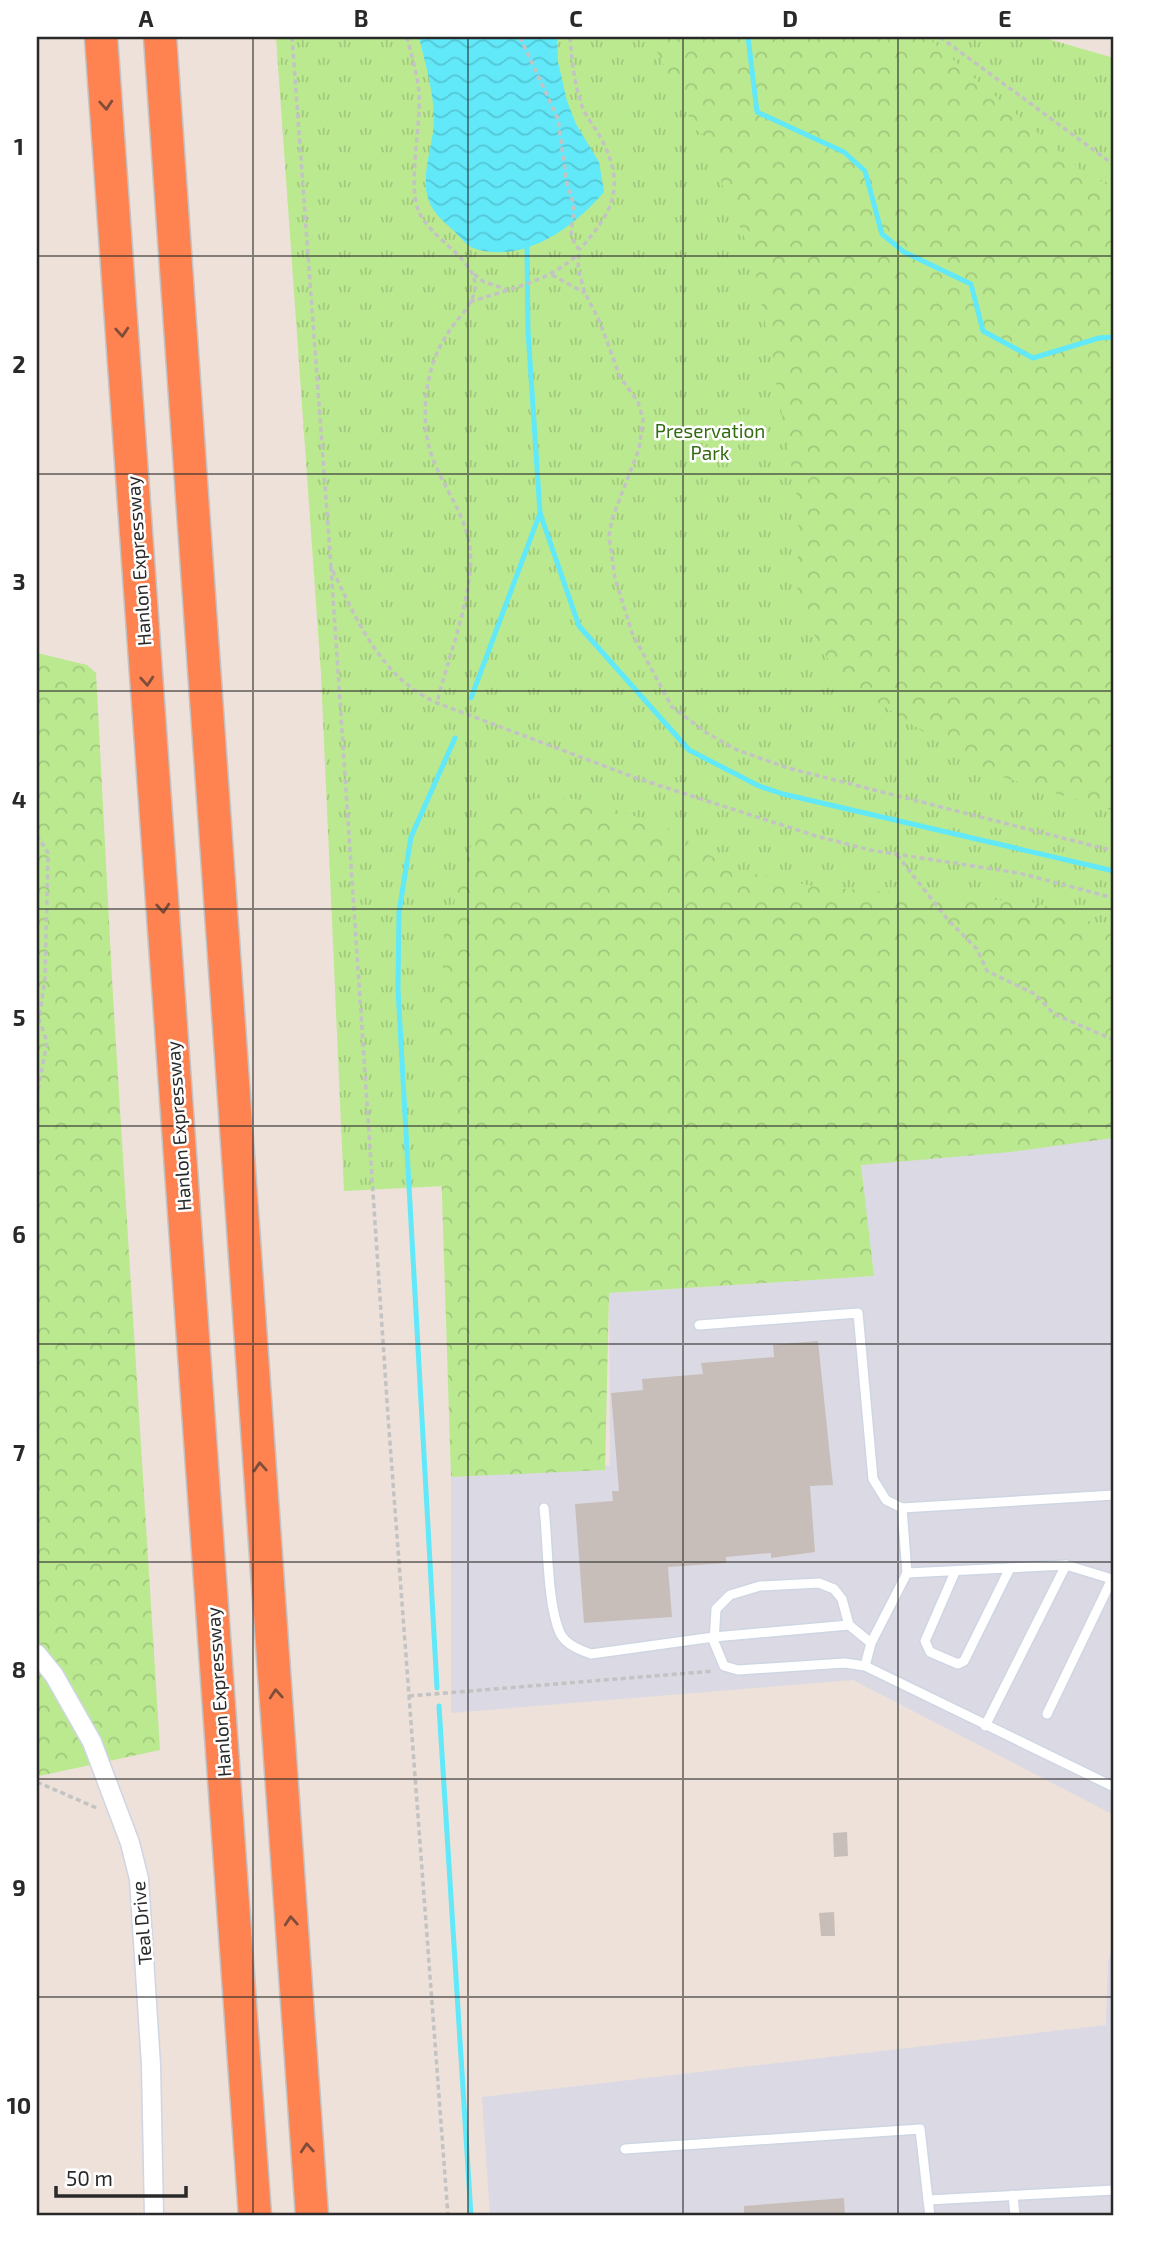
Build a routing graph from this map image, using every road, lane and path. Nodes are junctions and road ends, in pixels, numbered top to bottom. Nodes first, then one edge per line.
1 (101, 37) edge
2 (160, 37) edge
3 (292, 37) edge
4 (407, 37) edge
5 (520, 37) edge
6 (570, 37) edge
7 (940, 37) edge
8 (1114, 164) edge
9 (579, 251) junction
10 (474, 274) junction
11 (550, 274) junction
12 (506, 289) junction
13 (585, 293) junction
14 (470, 302) junction
15 (331, 567) junction
16 (437, 703) junction
17 (37, 835) edge
18 (1114, 850) edge
19 (895, 853) junction
20 (1114, 898) edge
21 (1114, 1040) edge
22 (37, 1095) edge
23 (699, 1325) dead end
24 (1114, 1495) edge
25 (544, 1507) dead end
26 (902, 1508) junction
27 (1066, 1565) junction
28 (1010, 1569) junction
29 (955, 1572) junction
30 (907, 1573) junction
31 (849, 1625) junction
32 (714, 1637) junction
33 (871, 1643) junction
34 (37, 1654) edge
35 (865, 1666) junction
36 (735, 1670) junction
37 (410, 1696) junction
38 (1046, 1714) dead end
39 (985, 1726) junction
40 (37, 1782) edge
41 (1114, 1787) edge
42 (121, 1818) junction
43 (625, 2149) dead end
44 (1114, 2190) edge
45 (1013, 2195) junction
46 (928, 2200) junction
47 (154, 2216) edge
48 (254, 2216) edge
49 (312, 2216) edge
50 (448, 2216) edge
51 (930, 2216) edge
52 (1015, 2216) edge

1 -> 48 highway, Hanlon Expressway
49 -> 2 highway
3 - 15 path
4 - 10 path
5 - 9 path
6 - 9 path
7 - 8 path
9 - 11 path
9 - 13 path
10 - 12 path
10 - 14 path
11 - 12 path
11 - 13 path
12 - 14 path
13 - 18 path
14 - 16 path
15 - 16 path
15 - 37 path
16 - 19 path
17 - 22 path
19 - 20 path
19 - 21 path
23 - 26 lane
24 - 26 lane
25 - 32 lane
26 - 30 lane
27 - 28 lane
27 - 38 lane
27 - 39 lane
28 - 29 lane
28 - 29 lane
29 - 30 lane
30 - 33 lane
31 - 32 lane
31 - 32 lane
31 - 33 lane
32 - 36 lane
33 - 35 lane
34 - 42 street, Teal Drive
35 - 36 lane
35 - 39 lane
36 - 37 path
37 - 50 path
39 - 41 lane
40 - 42 path
42 - 47 street, Teal Drive
43 - 46 lane
44 - 45 lane
45 - 46 lane
45 - 52 lane
46 - 51 lane

